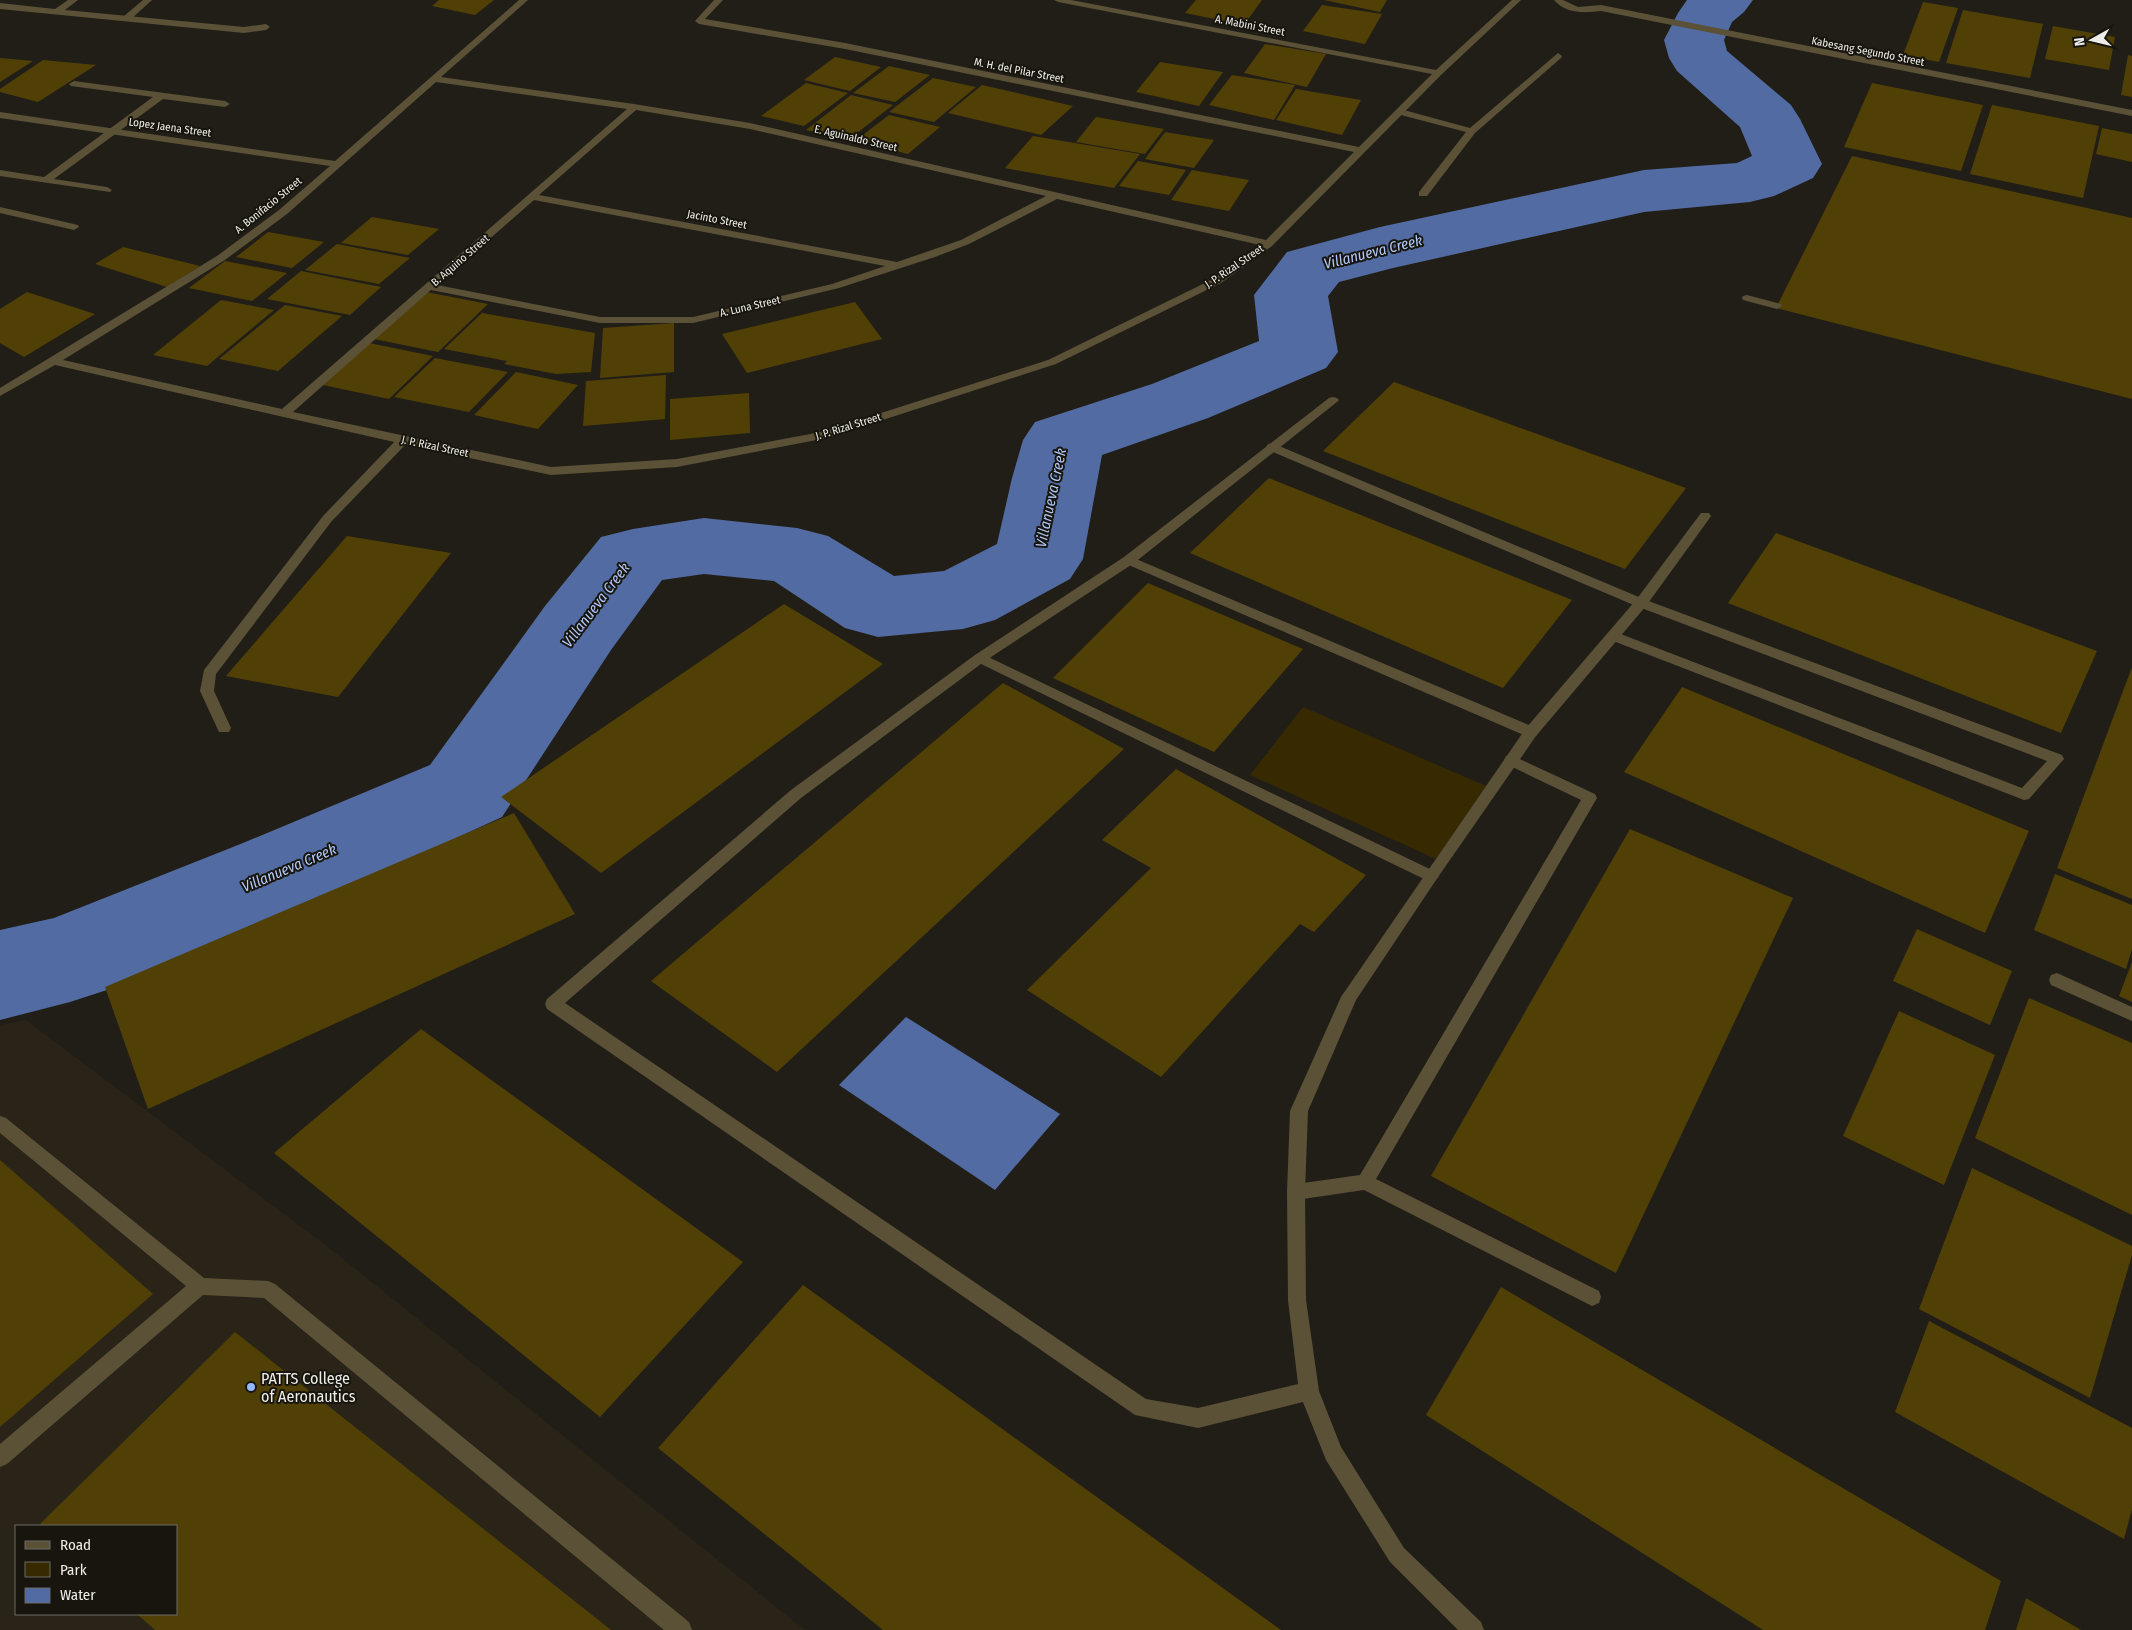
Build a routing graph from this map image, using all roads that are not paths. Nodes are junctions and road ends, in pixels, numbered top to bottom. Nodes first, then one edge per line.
1 (74, 0) edge
2 (148, 0) edge
3 (524, 0) edge
4 (720, 0) edge
5 (1058, 0) edge
6 (1517, 0) edge
7 (1558, 0) edge
8 (1586, 0) edge
9 (0, 6) edge
10 (1601, 8) junction
11 (57, 11) junction
12 (127, 18) junction
13 (266, 27) dead end
14 (1558, 56) dead end
15 (1438, 73) junction
16 (434, 79) junction
17 (74, 84) dead end
18 (161, 96) junction
19 (225, 104) dead end
20 (634, 107) junction
21 (1400, 112) junction
22 (2132, 113) edge
23 (0, 116) edge
24 (114, 131) junction
25 (1472, 131) junction
26 (1362, 151) junction
27 (337, 164) junction
28 (0, 173) edge
29 (46, 180) junction
30 (107, 190) dead end
31 (1423, 194) dead end
32 (1055, 196) junction
33 (532, 197) junction
34 (0, 210) edge
35 (0, 215) edge
36 (1268, 244) junction
37 (896, 265) junction
38 (430, 287) junction
39 (1747, 298) dead end
40 (1777, 306) dead end
41 (54, 361) junction
42 (0, 393) edge
43 (1333, 400) dead end
44 (285, 413) junction
45 (402, 440) junction
46 (1272, 446) junction
47 (1705, 516) dead end
48 (1128, 560) junction
49 (1641, 603) junction
50 (1613, 636) junction
51 (980, 658) junction
52 (224, 728) dead end
53 (1531, 732) junction
54 (1511, 760) junction
55 (1431, 876) junction
56 (2057, 980) dead end
57 (2132, 1014) edge
58 (0, 1122) edge
59 (1365, 1182) junction
60 (1296, 1192) junction
61 (200, 1286) junction
62 (1592, 1298) dead end
63 (1309, 1391) junction
64 (0, 1457) edge
65 (681, 1630) edge
66 (1473, 1630) edge

1 - 11 street
2 - 12 street
3 - 16 street, A. Bonifacio Street
4 - 26 street, M. H. del Pilar Street
5 - 15 street, A. Mabini Street
6 - 15 street, J. P. Rizal Street
7 - 10 street, Kabesang Segundo Street
8 - 10 street, Kabesang Segundo Street
9 - 11 street
10 - 22 street, Kabesang Segundo Street
11 - 12 street
12 - 13 street
14 - 25 street
15 - 21 street, J. P. Rizal Street
16 - 20 street, E. Aguinaldo Street
16 - 27 street, A. Bonifacio Street
17 - 18 street
18 - 19 street
18 - 24 street
20 - 32 street, E. Aguinaldo Street
20 - 33 street, B. Aquino Street
21 - 25 street
21 - 26 street, J. P. Rizal Street
23 - 24 street, Lopez Jaena Street
24 - 27 street, Lopez Jaena Street
24 - 29 street
25 - 31 street
26 - 36 street, J. P. Rizal Street
27 - 41 street, A. Bonifacio Street
28 - 29 street
29 - 30 street
32 - 36 street, E. Aguinaldo Street
32 - 37 street, A. Luna Street
33 - 37 street, Jacinto Street
33 - 38 street, B. Aquino Street
34 - 35 street
36 - 45 street, J. P. Rizal Street
37 - 38 street, A. Luna Street
38 - 44 street, B. Aquino Street
39 - 40 street
41 - 42 street, A. Bonifacio Street
41 - 44 street, J. P. Rizal Street
43 - 46 street
44 - 45 street, J. P. Rizal Street
45 - 52 street
46 - 48 street
46 - 49 street
47 - 49 street
48 - 51 street
48 - 53 street
49 - 50 street
49 - 50 street
50 - 53 street
51 - 55 street
51 - 63 street
53 - 54 street
54 - 55 street
54 - 59 street
55 - 60 street
56 - 57 street
58 - 61 street
59 - 60 street
59 - 62 street
60 - 63 street
61 - 64 street
61 - 65 street
63 - 66 street

